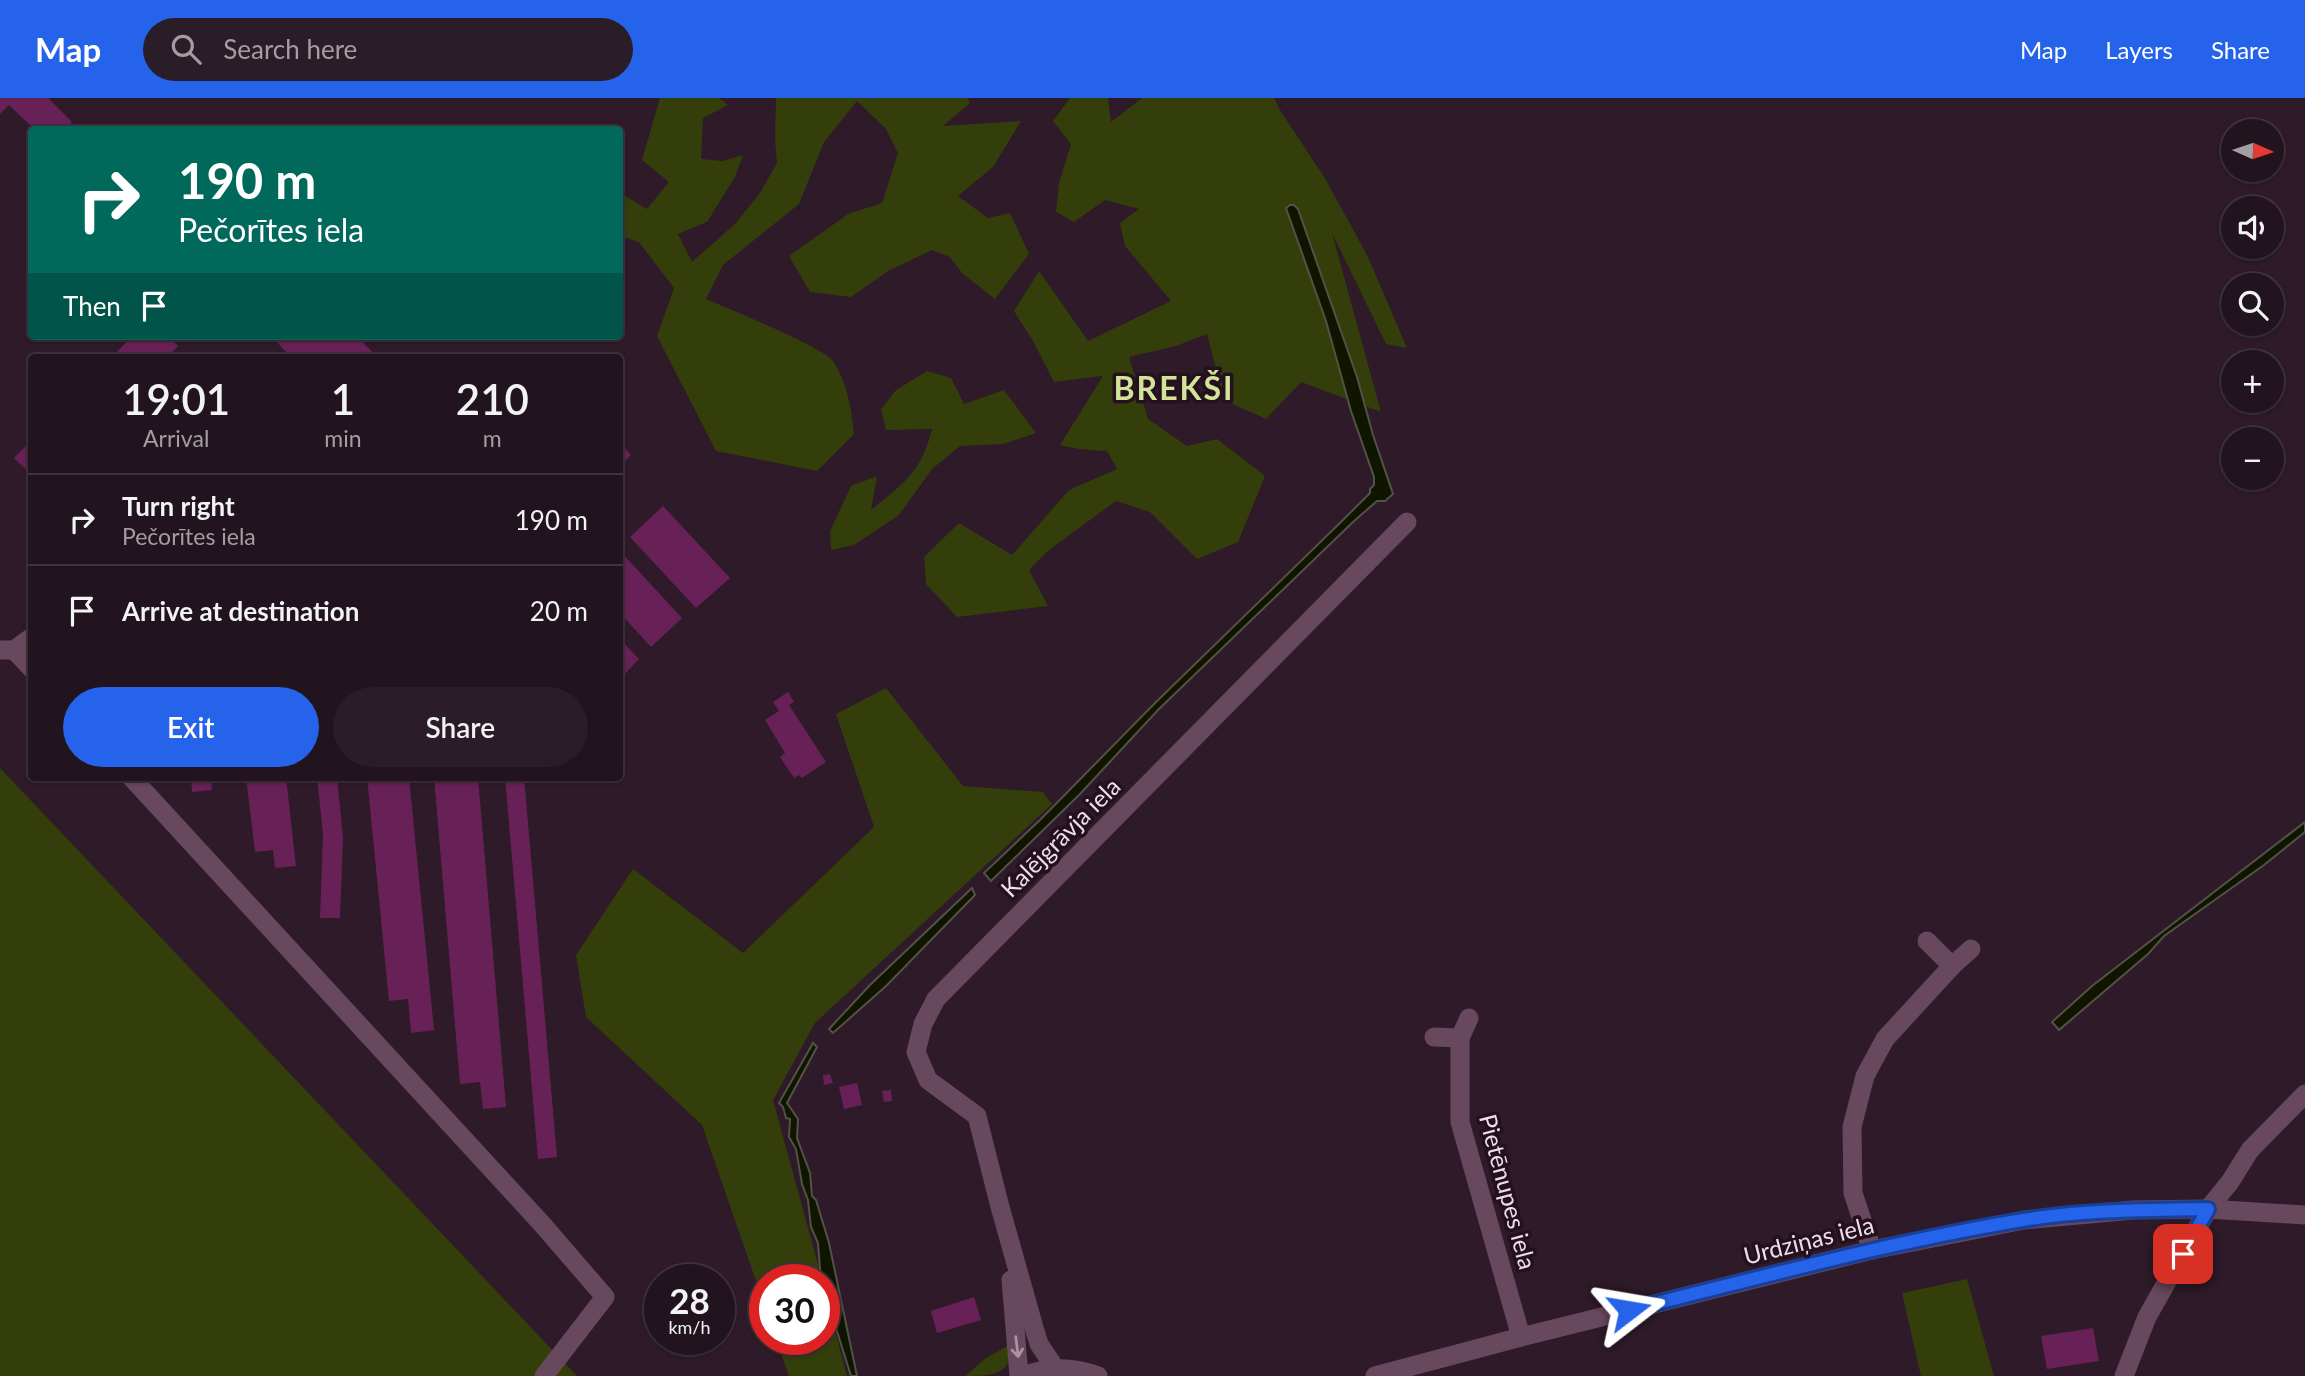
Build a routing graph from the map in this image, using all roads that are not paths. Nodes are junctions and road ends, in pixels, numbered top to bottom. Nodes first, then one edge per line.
1 (1407, 522) dead end
2 (28, 638) edge
3 (7, 650) edge
4 (28, 665) edge
5 (135, 781) edge
6 (1927, 941) dead end
7 (1971, 949) dead end
8 (1952, 966) junction
9 (1469, 1018) dead end
10 (1434, 1037) dead end
11 (1460, 1038) junction
12 (2305, 1094) edge
13 (2208, 1209) junction
14 (2305, 1215) edge
15 (1006, 1231) junction
16 (1872, 1250) junction
17 (1521, 1337) junction
18 (1055, 1368) junction
19 (544, 1376) edge
20 (1022, 1376) edge
21 (1098, 1376) edge
22 (1375, 1376) edge
23 (2124, 1376) edge

1 - 15 street, Kalējgrāvja iela
2 - 3 street
3 - 4 street
5 - 19 street
6 - 8 street
7 - 8 street
8 - 16 street
9 - 11 street, Pietēnupes iela
10 - 11 street
11 - 17 street, Pietēnupes iela
12 - 13 street
13 - 14 street, Urdziņas iela
13 - 16 street, Urdziņas iela
13 - 23 street
15 - 18 street, Kalējgrāvja iela
15 -> 20 street, Kalējgrāvja iela
16 - 17 street, Urdziņas iela
17 - 22 street, Urdziņas iela
18 - 20 street
18 - 21 street

